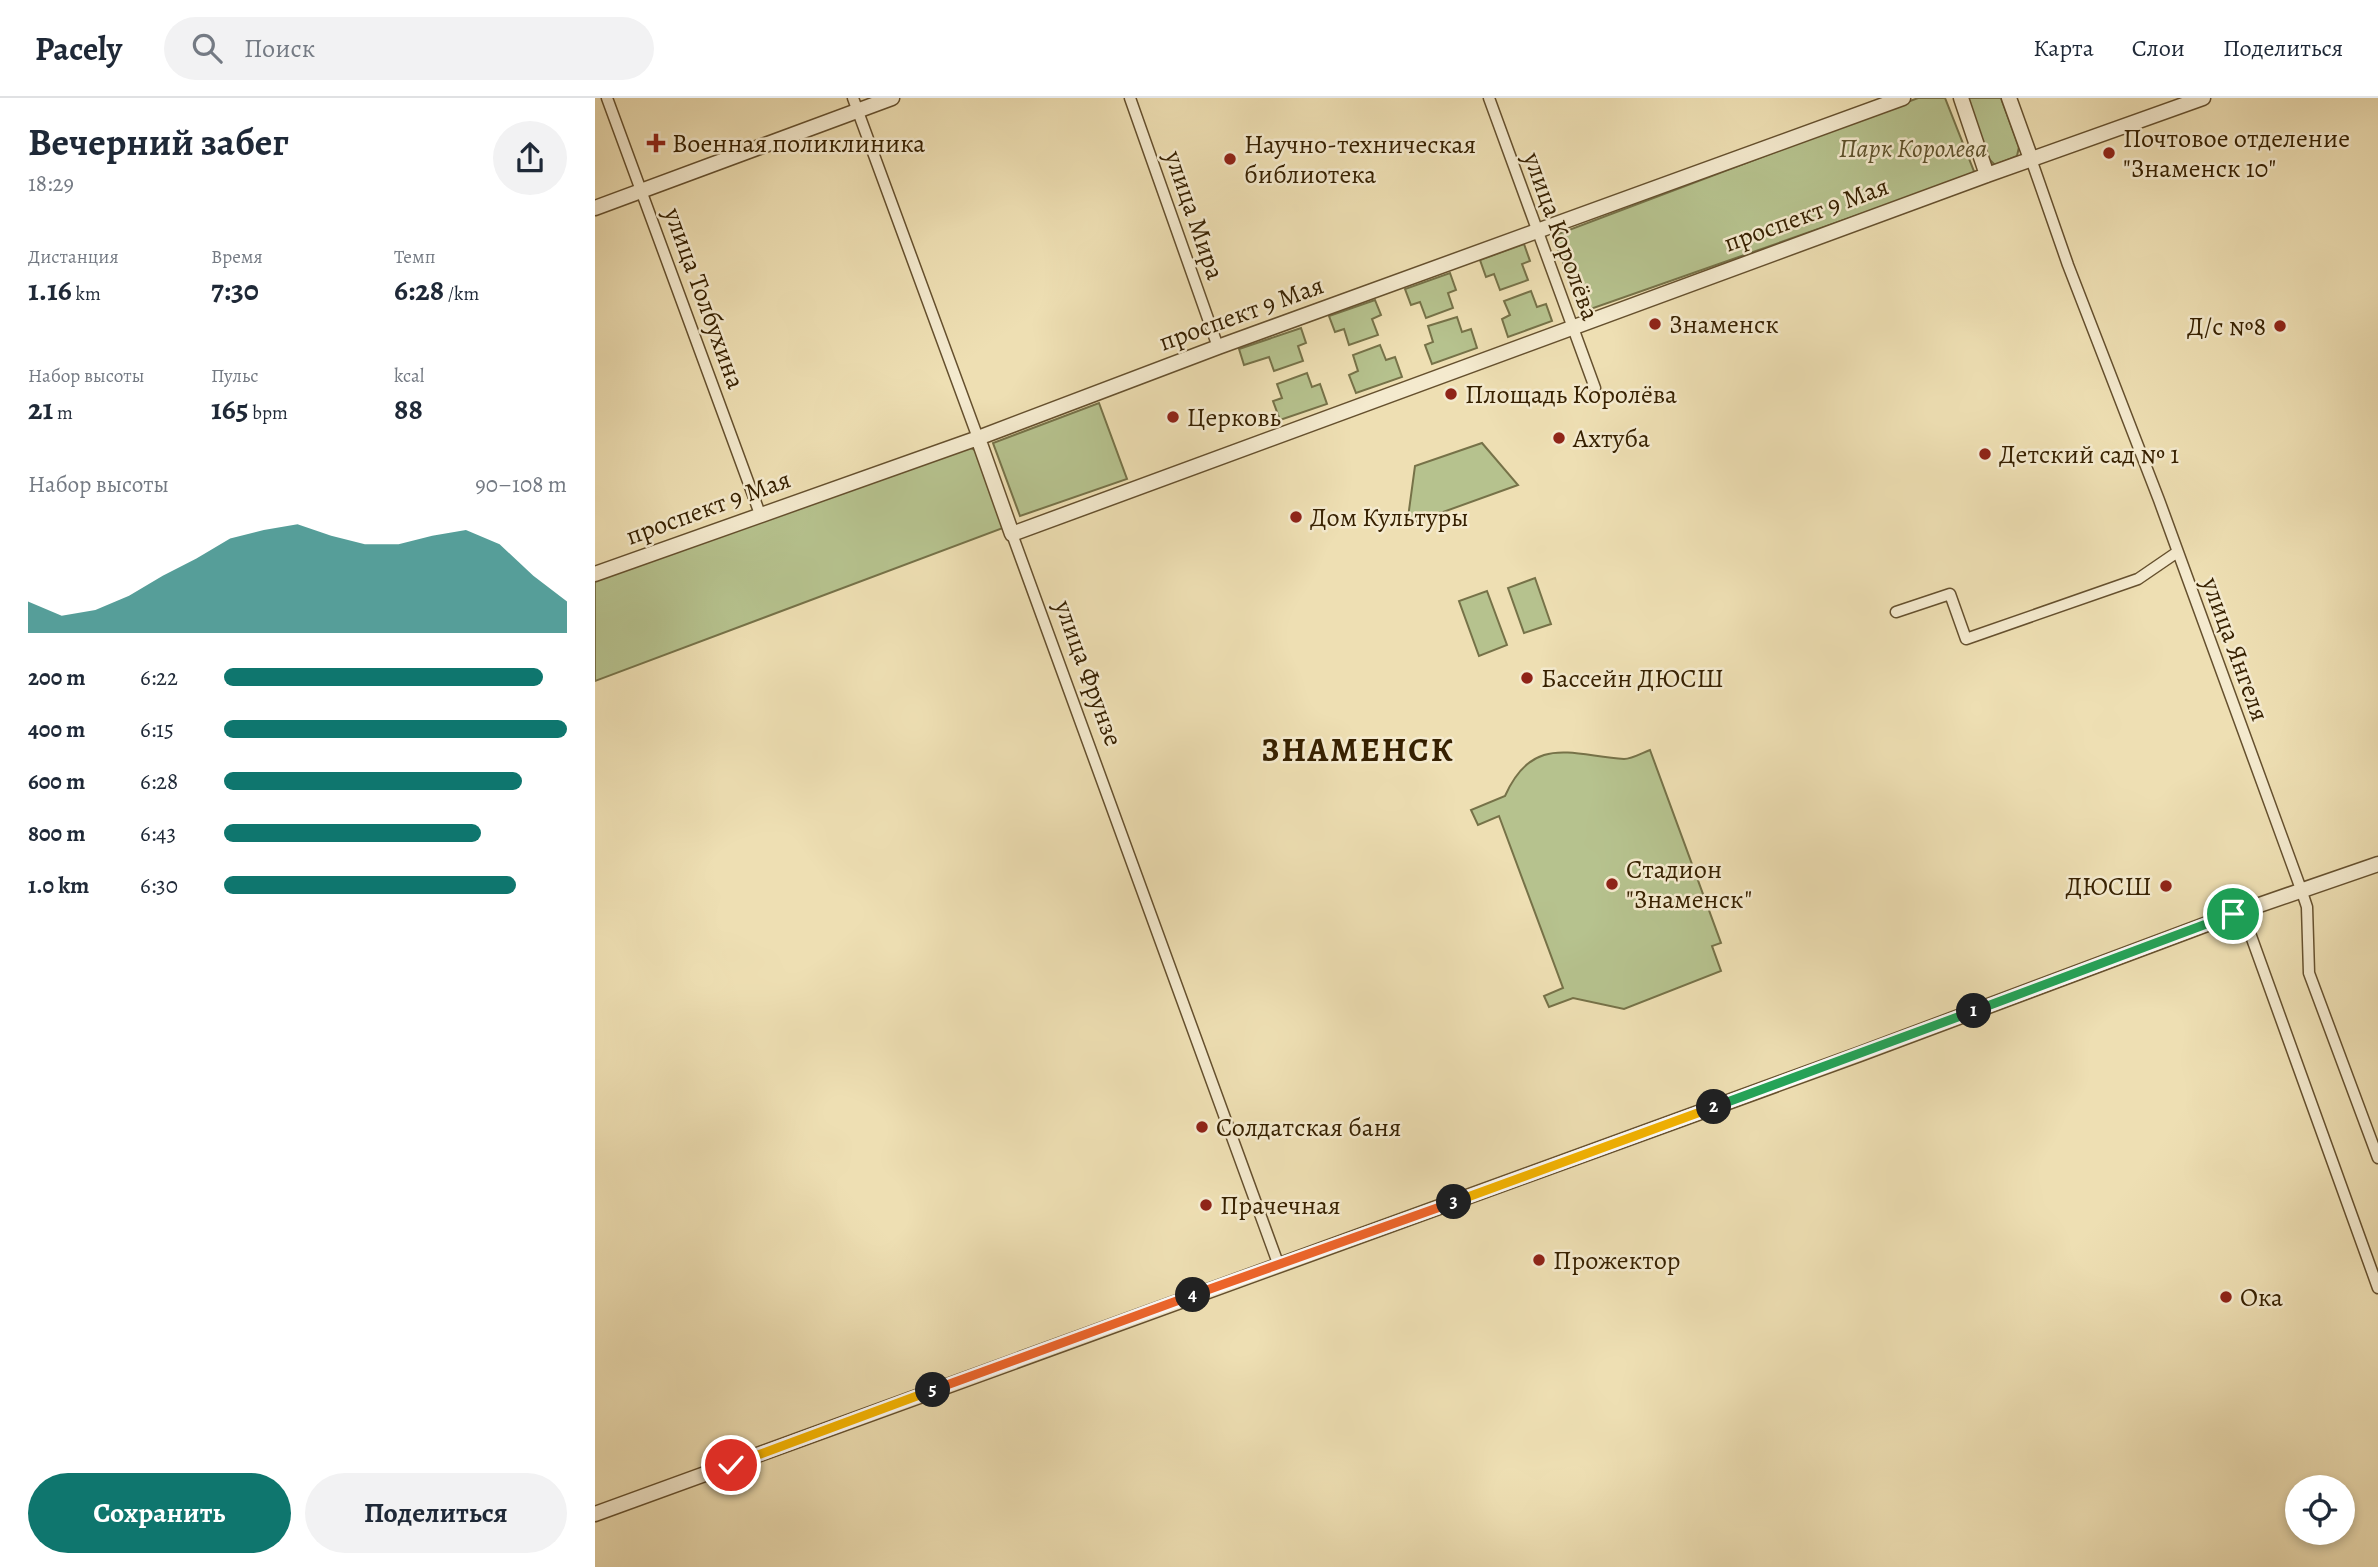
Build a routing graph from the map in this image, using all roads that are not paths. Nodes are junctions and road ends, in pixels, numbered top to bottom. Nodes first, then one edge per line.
1 (607, 98) edge
2 (892, 98) edge
3 (1130, 98) edge
4 (1489, 98) edge
5 (1903, 98) edge
6 (1961, 98) edge
7 (2009, 98) edge
8 (2203, 98) edge
9 (855, 104) edge
10 (2031, 159) junction
11 (1987, 175) junction
12 (641, 191) junction
13 (595, 208) edge
14 (1537, 233) junction
15 (1570, 327) junction
16 (1218, 346) junction
17 (1595, 388) dead end
18 (978, 438) junction
19 (760, 514) junction
20 (1012, 534) junction
21 (2176, 553) junction
22 (595, 574) edge
23 (1896, 612) dead end
24 (2378, 864) edge
25 (2302, 892) junction
26 (2242, 911) junction
27 (2378, 1158) edge
28 (1279, 1266) junction
29 (2378, 1288) edge
30 (595, 1514) edge

1 - 12 street, улица Толбухина
2 - 9 street
3 - 16 street, улица Мира
4 - 14 street, улица Королёва
5 - 14 street, проспект 9 Мая
6 - 11 street
7 - 10 street
8 - 10 street
9 - 12 street
9 - 18 street, улица Фрунзе
10 - 11 street, проспект 9 Мая
10 - 21 street, улица Янгеля
11 - 15 street, проспект 9 Мая
12 - 13 street
12 - 19 street, улица Толбухина
14 - 15 street, улица Королёва
14 - 16 street, проспект 9 Мая
15 - 17 street, улица Королёва
15 - 20 street, проспект 9 Мая
16 - 18 street, проспект 9 Мая
18 - 19 street, проспект 9 Мая
18 - 20 street, улица Фрунзе
19 - 22 street, проспект 9 Мая
20 - 28 street, улица Фрунзе
21 - 23 street
21 - 25 street, улица Янгеля
24 - 25 street
25 - 26 street
25 - 27 street, улица Янгеля
26 - 28 street
26 - 29 street
28 - 30 street

